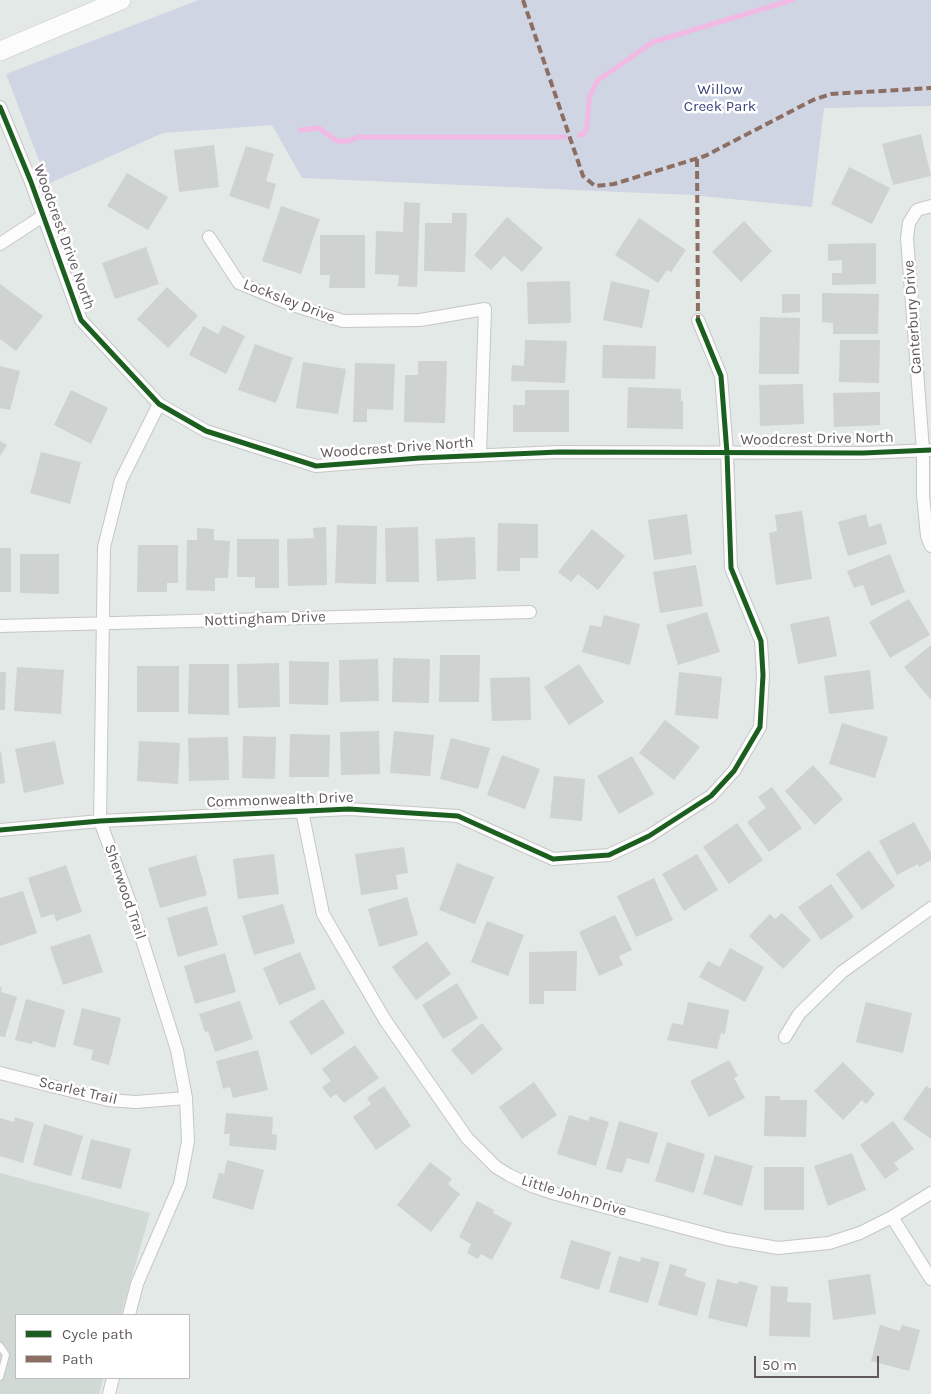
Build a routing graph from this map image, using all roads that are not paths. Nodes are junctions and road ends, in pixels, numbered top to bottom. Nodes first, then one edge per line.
1 (121, 0) edge
2 (0, 51) edge
3 (0, 107) edge
4 (931, 206) edge
5 (43, 216) junction
6 (209, 237) dead end
7 (0, 244) edge
8 (698, 320) dead end
9 (159, 404) junction
10 (927, 450) edge
11 (727, 453) junction
12 (480, 455) junction
13 (931, 546) edge
14 (530, 612) dead end
15 (102, 624) junction
16 (0, 626) edge
17 (302, 811) junction
18 (100, 821) junction
19 (0, 830) edge
20 (931, 908) edge
21 (785, 1037) dead end
22 (0, 1073) edge
23 (186, 1098) junction
24 (931, 1193) edge
25 (892, 1217) junction
26 (931, 1279) edge
27 (129, 1314) edge
28 (0, 1346) edge
29 (0, 1377) edge
30 (113, 1379) edge
31 (108, 1394) edge

1 - 2 street
3 - 5 street, Woodcrest Drive North
4 - 10 street, Canterbury Drive
5 - 7 street
5 - 9 street, Woodcrest Drive North
6 - 12 street, Locksley Drive
8 - 11 street, Commonwealth Drive
9 - 12 street, Woodcrest Drive North
9 - 15 street, Sherwood Trail
10 - 11 street, Woodcrest Drive North
10 - 13 street, Canterbury Drive
11 - 12 street, Woodcrest Drive North
11 - 17 street, Commonwealth Drive
14 - 15 street, Nottingham Drive
15 - 16 street, Nottingham Drive
15 - 18 street, Sherwood Trail
17 - 18 street, Commonwealth Drive
17 - 25 street, Little John Drive
18 - 19 street, Commonwealth Drive
18 - 23 street, Sherwood Trail
20 - 21 street
22 - 23 street, Scarlet Trail
23 - 27 street, Sherwood Trail
24 - 25 street, Little John Drive
25 - 26 street
28 - 29 lane
30 - 31 street

